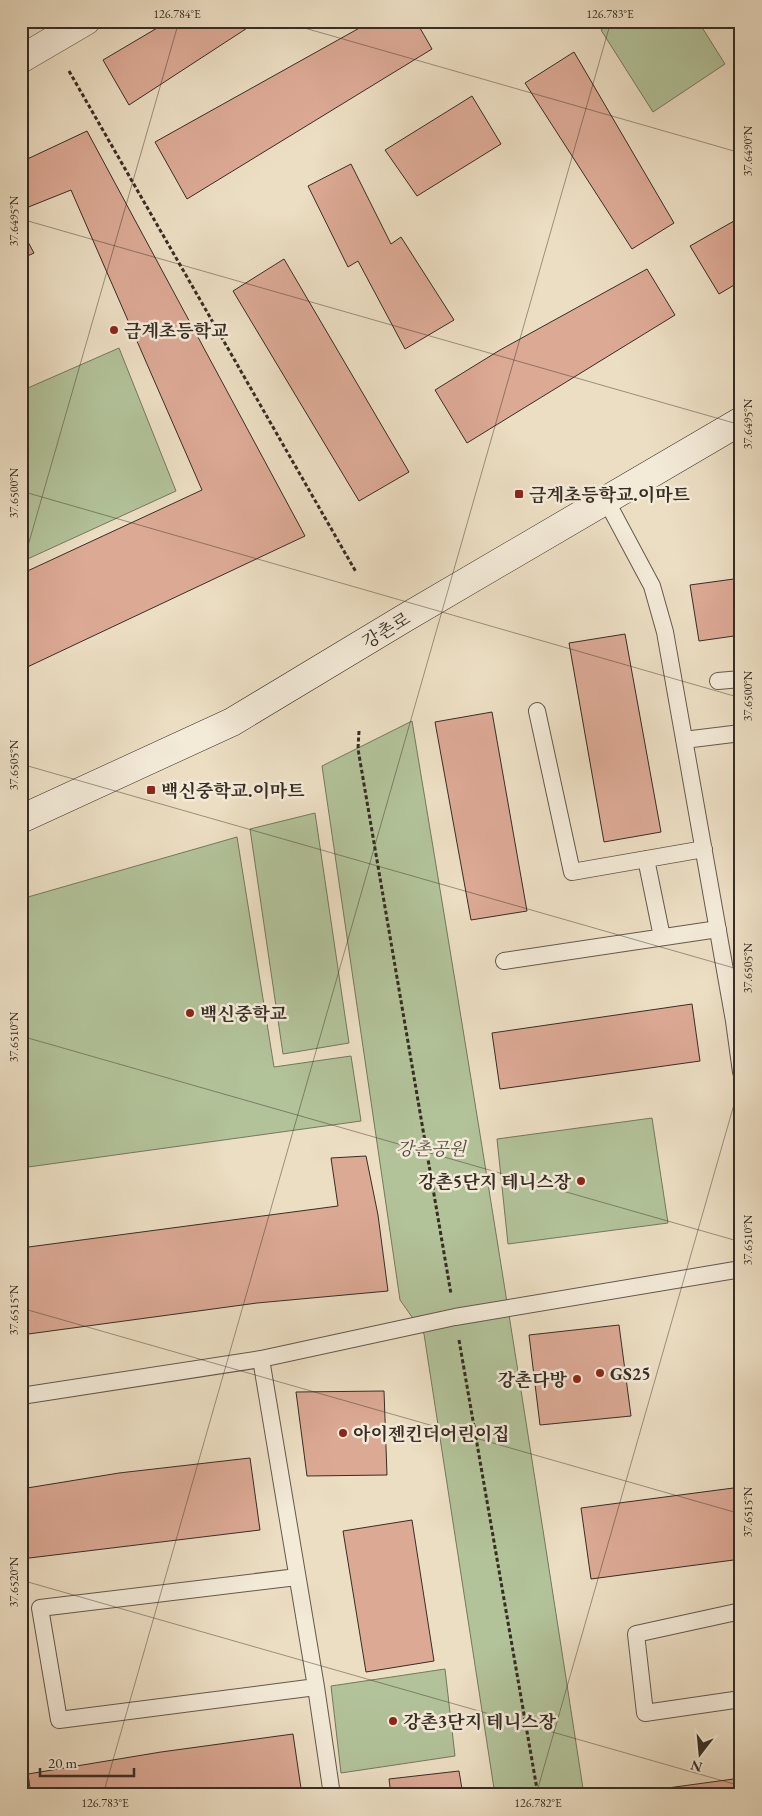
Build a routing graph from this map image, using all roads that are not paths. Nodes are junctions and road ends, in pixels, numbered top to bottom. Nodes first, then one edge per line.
1 (86, 21) edge
2 (21, 59) edge
3 (741, 421) edge
4 (606, 500) junction
5 (741, 679) edge
6 (718, 681) dead end
7 (537, 711) dead end
8 (741, 734) edge
9 (684, 740) junction
10 (21, 819) edge
11 (704, 849) junction
12 (646, 859) junction
13 (718, 930) junction
14 (662, 937) junction
15 (504, 961) dead end
16 (737, 1021) edge
17 (741, 1072) edge
18 (741, 1269) edge
19 (261, 1359) junction
20 (21, 1396) edge
21 (297, 1578) junction
22 (741, 1610) edge
23 (316, 1687) junction
24 (741, 1699) edge
25 (332, 1795) edge

1 - 2 main road
3 - 4 main road, 강촌로
4 - 9 lane
4 - 10 main road, 강촌로
5 - 6 lane
7 - 12 lane
8 - 9 lane
9 - 11 lane
11 - 12 lane
11 - 13 lane
12 - 14 lane
13 - 14 lane
13 - 16 lane
14 - 15 lane
16 - 17 lane
18 - 19 lane
19 - 20 lane
19 - 21 lane
21 - 23 lane
21 - 23 lane
22 - 24 lane
23 - 25 lane

